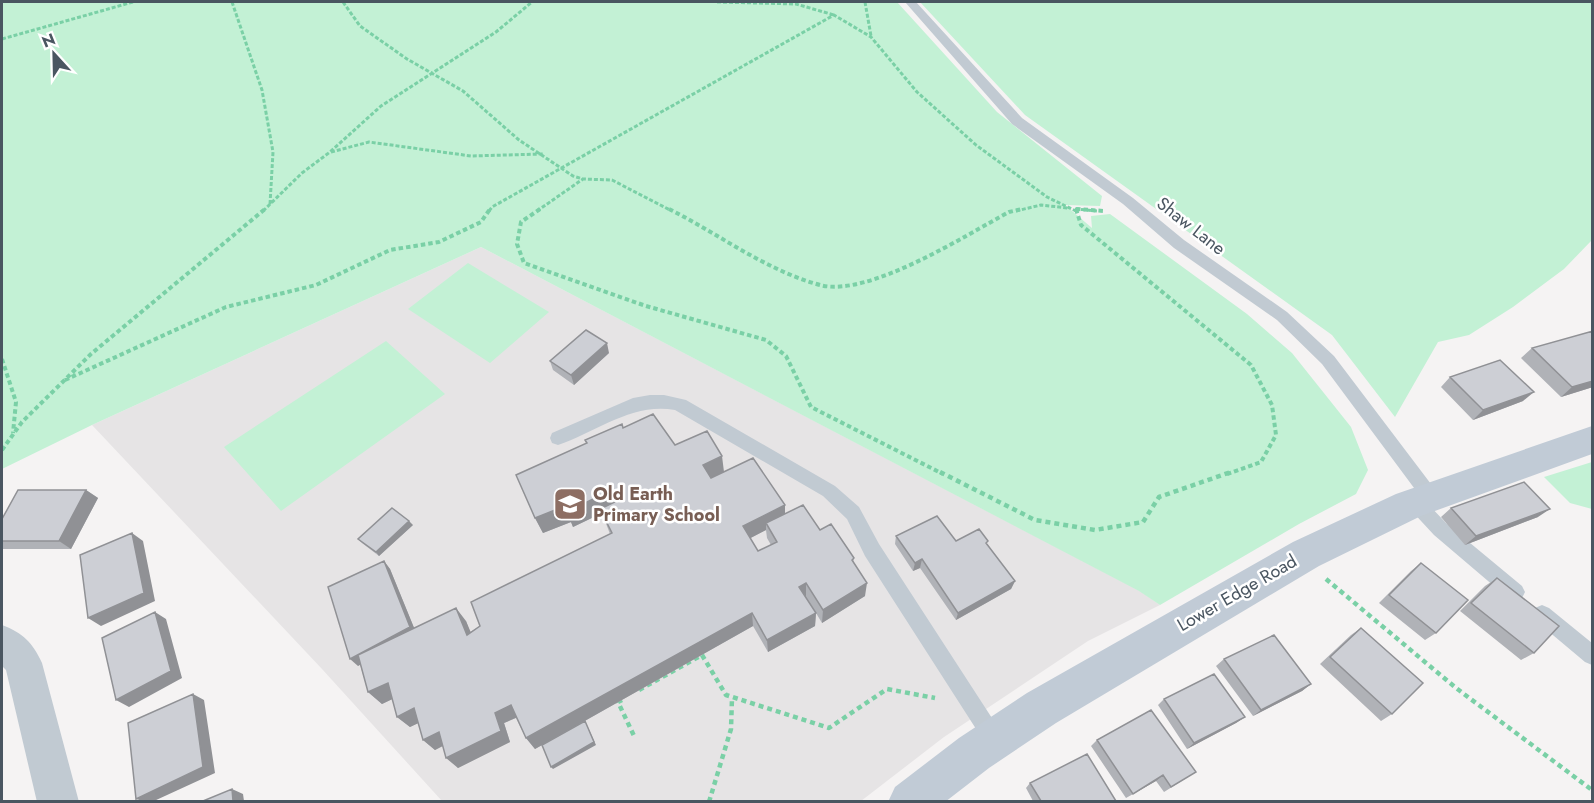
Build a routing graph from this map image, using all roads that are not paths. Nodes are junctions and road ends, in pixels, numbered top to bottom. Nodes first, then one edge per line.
1 (910, 2) edge
2 (558, 438) dead end
3 (1593, 440) edge
4 (1423, 500) junction
5 (2, 643) edge
6 (1593, 655) edge
7 (994, 739) junction
8 (922, 798) edge
9 (58, 801) edge

1 - 4 lane, Shaw Lane
2 - 7 lane
3 - 4 street, Lower Edge Road
4 - 6 lane, Shaw Lane
4 - 7 street, Lower Edge Road
5 - 9 street
7 - 8 street, Lower Edge Road

